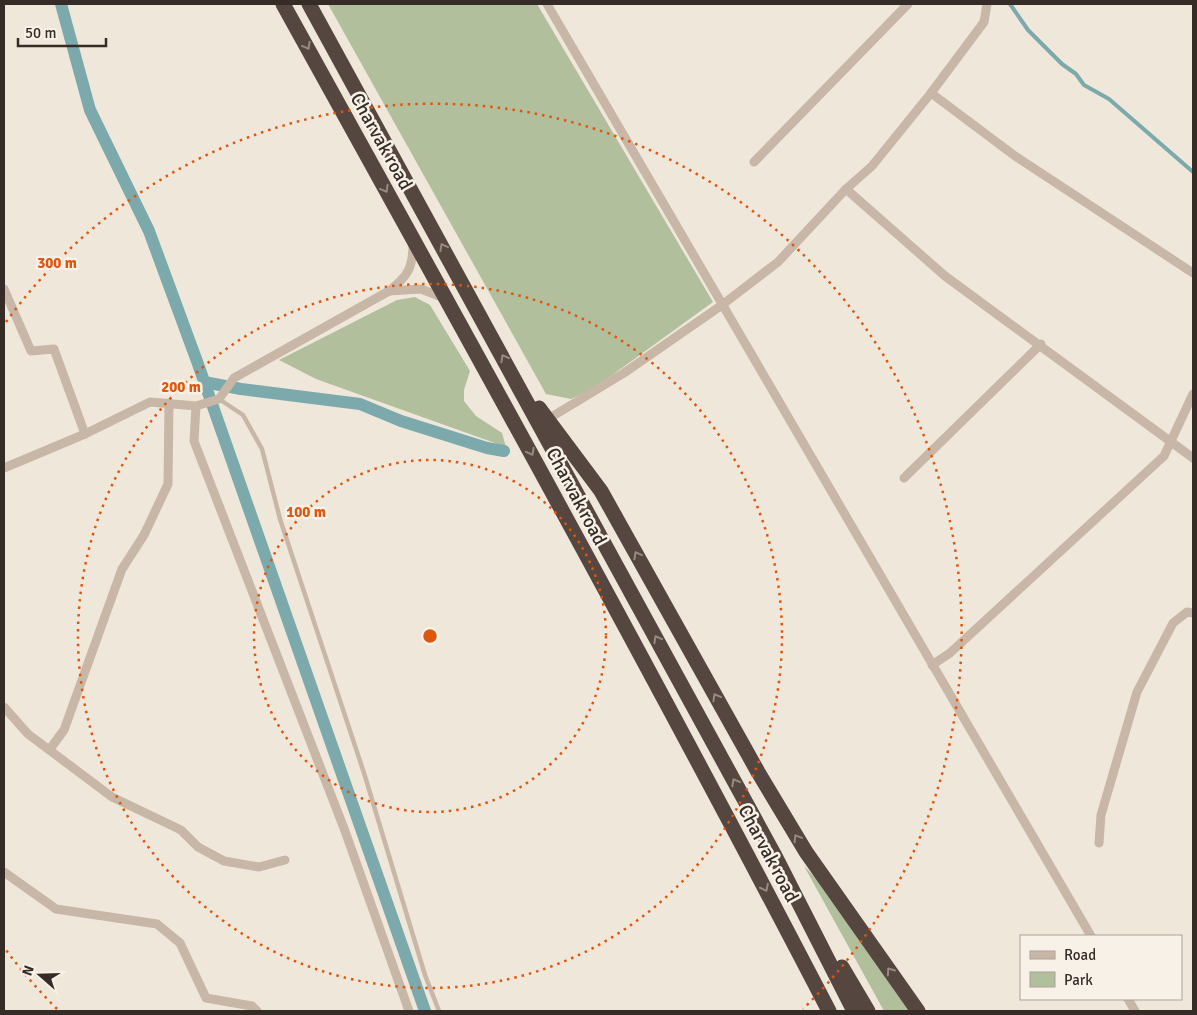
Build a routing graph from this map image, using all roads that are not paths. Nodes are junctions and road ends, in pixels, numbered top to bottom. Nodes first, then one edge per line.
1 (283, 4) edge
2 (309, 4) edge
3 (547, 4) edge
4 (908, 4) edge
5 (987, 4) edge
6 (931, 93) junction
7 (754, 162) dead end
8 (846, 189) junction
9 (411, 234) junction
10 (1193, 273) edge
11 (4, 289) edge
12 (389, 291) junction
13 (447, 300) junction
14 (722, 305) junction
15 (1041, 344) junction
16 (519, 386) junction
17 (1193, 394) edge
18 (219, 399) junction
19 (169, 403) junction
20 (196, 406) junction
21 (548, 419) junction
22 (85, 434) junction
23 (1171, 444) junction
24 (1193, 458) edge
25 (4, 468) edge
26 (904, 478) dead end
27 (1193, 613) edge
28 (932, 665) junction
29 (4, 708) edge
30 (50, 749) junction
31 (1098, 843) dead end
32 (774, 854) junction
33 (285, 860) dead end
34 (4, 872) edge
35 (1091, 935) edge
36 (1129, 1000) edge
37 (257, 1011) edge
38 (409, 1011) edge
39 (439, 1011) edge
40 (829, 1011) edge
41 (854, 1011) edge
42 (868, 1011) edge
43 (918, 1011) edge
44 (1136, 1011) edge

1 -> 9 highway, Charvak road
16 -> 2 highway, Charvak road
3 - 14 street
4 - 7 street
5 - 6 street
6 - 8 street
6 - 10 street
8 - 14 street
8 - 15 street
9 - 12 street
9 - 13 highway, Charvak road
11 - 22 street
12 - 13 street
12 - 18 street
13 -> 40 highway, Charvak road
14 - 21 street
14 - 28 street
15 - 23 street
15 - 26 street
16 - 21 highway
32 -> 16 highway, Charvak road
17 - 23 street
18 - 20 street
18 - 39 lane
19 - 20 street
19 - 22 street
19 - 30 street
20 - 38 street
43 -> 21 highway
22 - 25 street
23 - 24 street
23 - 28 street
27 - 31 street
28 - 35 street
29 - 30 street
30 - 33 street
32 - 41 highway, Charvak road
32 - 42 highway, Charvak road
34 - 37 street
36 - 44 street

